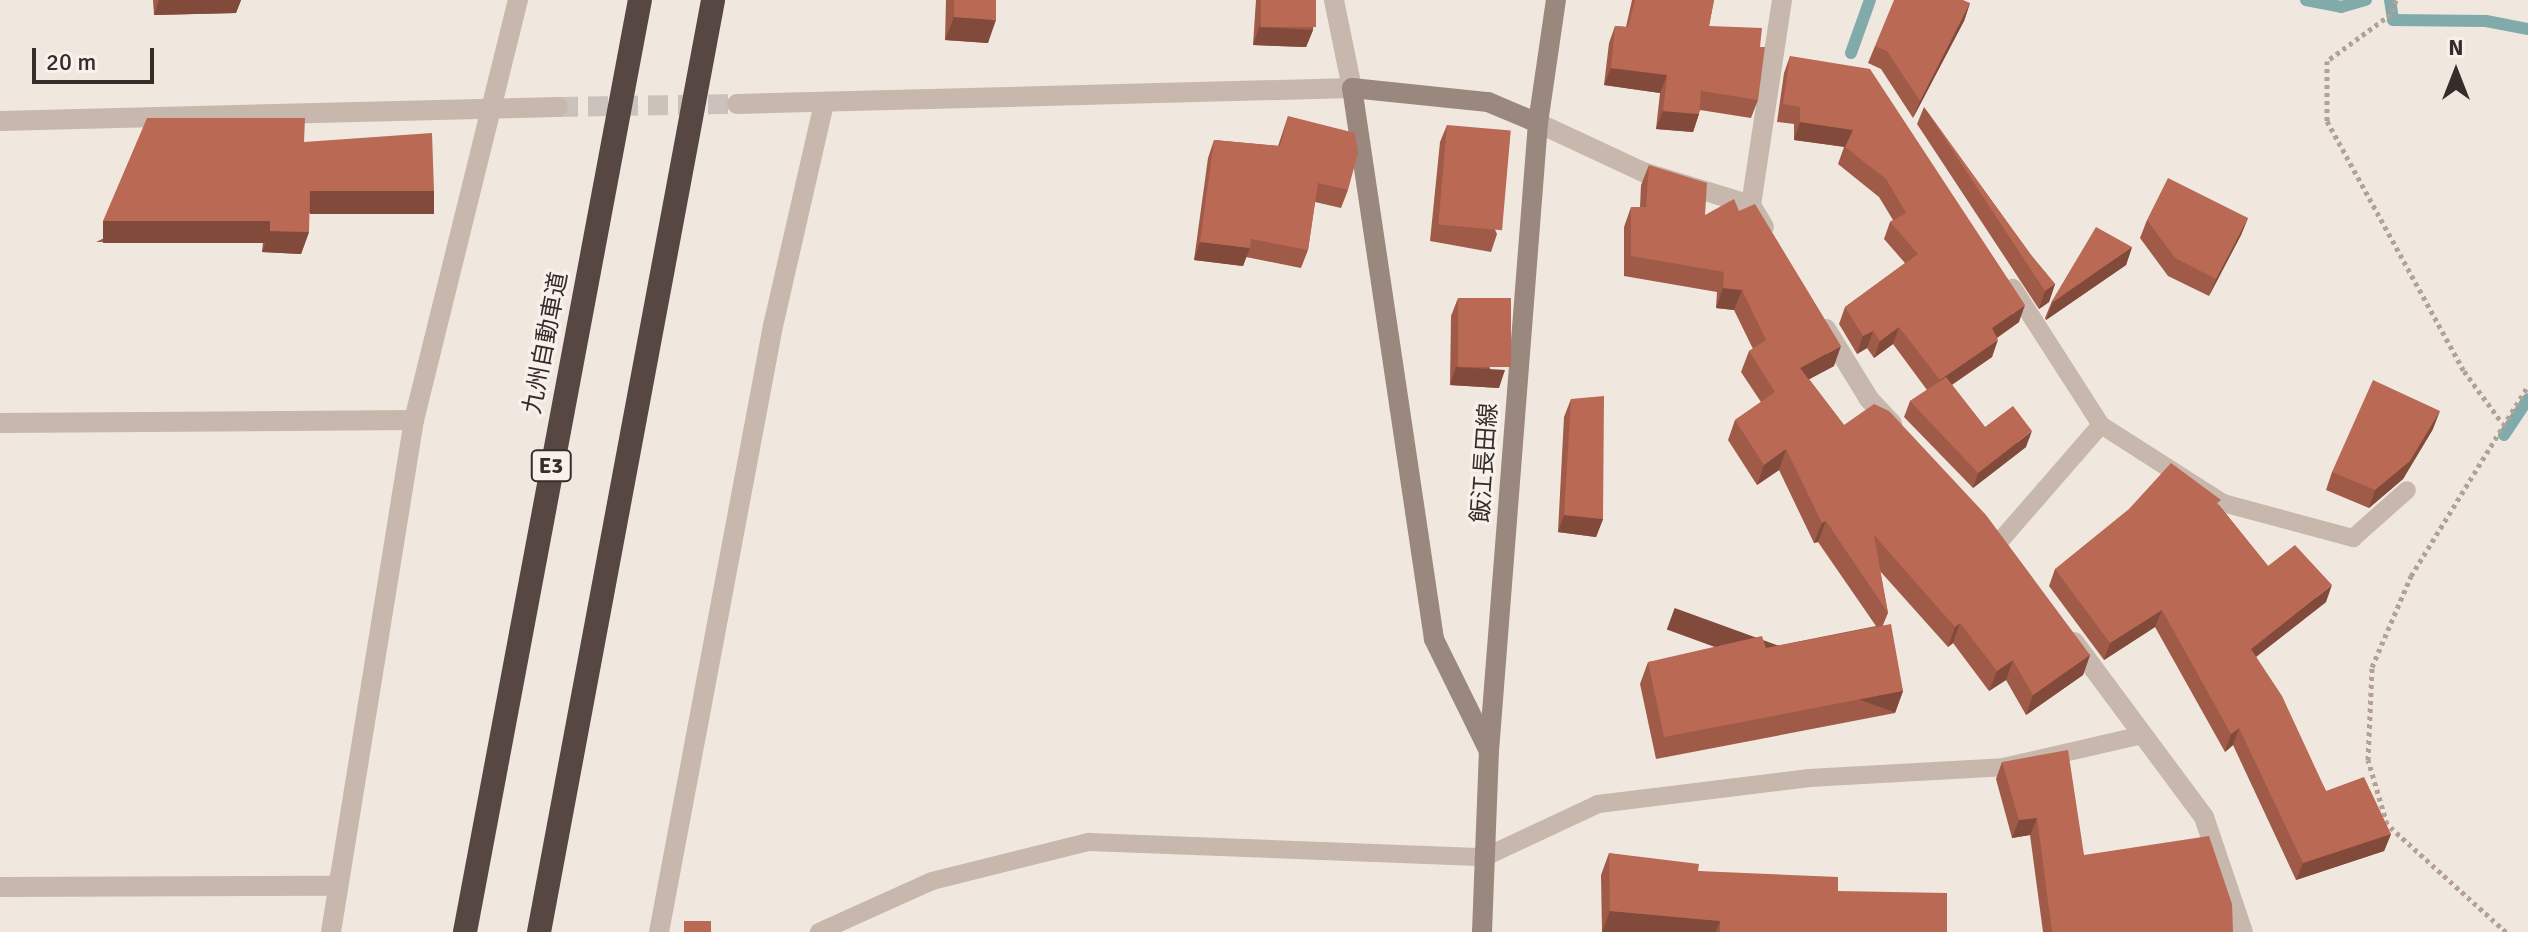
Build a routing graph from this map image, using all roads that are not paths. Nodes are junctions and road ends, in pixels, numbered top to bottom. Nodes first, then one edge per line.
1 (518, 0) edge
2 (640, 0) edge
3 (713, 0) edge
4 (1334, 0) edge
5 (1556, 0) edge
6 (1782, 0) edge
7 (1352, 88) junction
8 (737, 104) tunnel mouth
9 (824, 104) junction
10 (494, 107) junction
11 (558, 107) tunnel mouth
12 (0, 121) edge
13 (1538, 123) junction
14 (1751, 205) junction
15 (1775, 244) edge
16 (2001, 270) edge
17 (1814, 309) edge
18 (414, 420) junction
19 (0, 423) edge
20 (2101, 425) junction
21 (1910, 442) edge
22 (2407, 490) dead end
23 (1995, 535) joint
24 (2014, 561) edge
25 (2063, 627) edge
26 (2143, 735) junction
27 (1489, 751) junction
28 (1485, 857) junction
29 (336, 886) junction
30 (0, 887) edge
31 (331, 932) edge
32 (465, 932) edge
33 (539, 932) edge
34 (659, 932) edge
35 (819, 932) edge
36 (1482, 932) edge
37 (2243, 932) edge

1 - 10 street
2 - 32 highway, 九州自動車道 / E3
3 - 33 highway
4 - 7 street
5 - 13 main road, 飯江長田線
6 - 14 street
7 - 9 street
7 - 13 main road
7 - 27 main road
8 - 9 street
9 - 34 street
10 - 11 street
10 - 12 street
10 - 18 street
13 - 14 street
13 - 27 main road, 飯江長田線
14 - 15 street
16 - 20 lane
17 - 21 street
18 - 19 street
18 - 29 street
20 - 22 lane
20 - 23 lane
23 - 24 street
25 - 26 street
26 - 28 lane
26 - 37 street
27 - 28 main road, 飯江長田線
28 - 35 lane
28 - 36 main road, 飯江長田線
29 - 30 street
29 - 31 street

